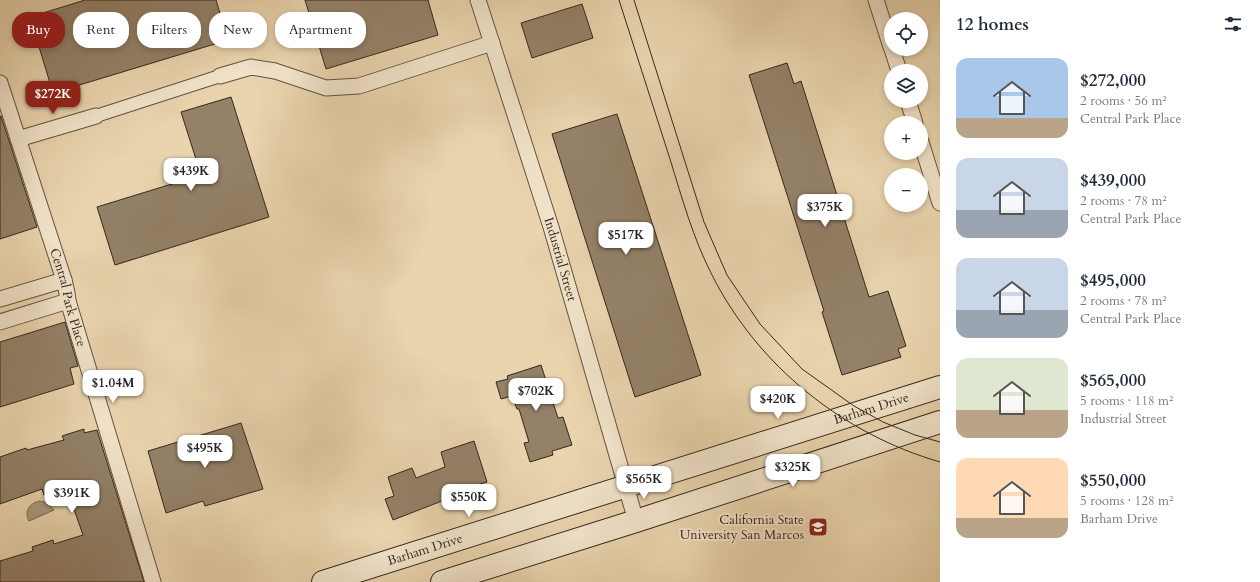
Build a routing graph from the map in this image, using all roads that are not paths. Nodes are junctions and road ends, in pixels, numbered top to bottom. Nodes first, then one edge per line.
1 (478, 0) edge
2 (876, 0) edge
3 (884, 26) edge
4 (492, 43) junction
5 (220, 76) joint
6 (0, 83) edge
7 (96, 116) joint
8 (18, 140) junction
9 (927, 160) edge
10 (940, 203) edge
11 (64, 280) junction
12 (0, 299) edge
13 (68, 301) junction
14 (0, 322) edge
15 (940, 387) edge
16 (940, 422) edge
17 (626, 486) junction
18 (636, 522) junction
19 (154, 582) edge
20 (322, 582) edge
21 (442, 582) edge

1 - 4 street, Industrial Street
2 - 3 street
4 - 5 street
4 - 17 street, Industrial Street
5 - 7 street
6 - 8 street, Central Park Place
7 - 8 street
8 - 11 street, Central Park Place
9 - 10 street
11 - 12 street
11 - 13 street, Central Park Place
13 - 14 street
13 - 19 street, Central Park Place
15 - 17 main road, Barham Drive
16 - 18 main road
17 - 18 street, Industrial Street
17 - 20 main road, Barham Drive
18 - 21 main road

